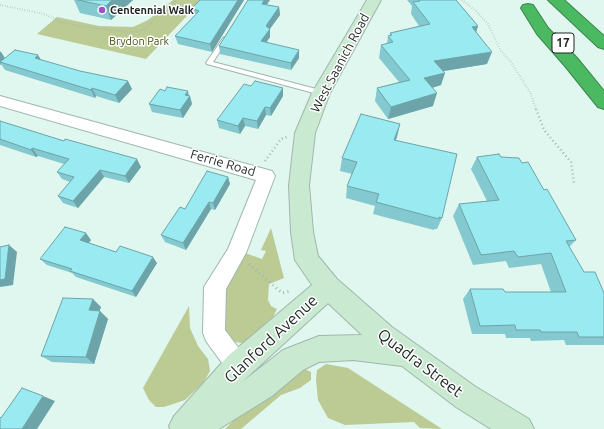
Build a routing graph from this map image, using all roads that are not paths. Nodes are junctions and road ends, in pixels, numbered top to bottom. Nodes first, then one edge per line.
1 (374, 0) edge
2 (555, 0) edge
3 (573, 0) edge
4 (523, 4) edge
5 (598, 19) dead end
6 (230, 32) edge
7 (604, 44) edge
8 (604, 87) edge
9 (321, 93) junction
10 (0, 101) edge
11 (604, 103) edge
12 (328, 287) junction
13 (406, 353) junction
14 (238, 366) junction
15 (182, 429) edge
16 (192, 429) edge
17 (518, 429) edge

1 - 9 main road, West Saanich Road
2 - 7 highway, 17
3 - 5 highway
4 - 8 highway, 17
4 - 11 highway
6 - 9 lane
9 - 12 main road, West Saanich Road
10 - 14 street, Ferrie Road
12 - 13 main road, Quadra Street
12 - 14 main road, Glanford Avenue
13 - 16 main road
13 - 17 main road, Quadra Street
14 - 15 main road, Glanford Avenue

